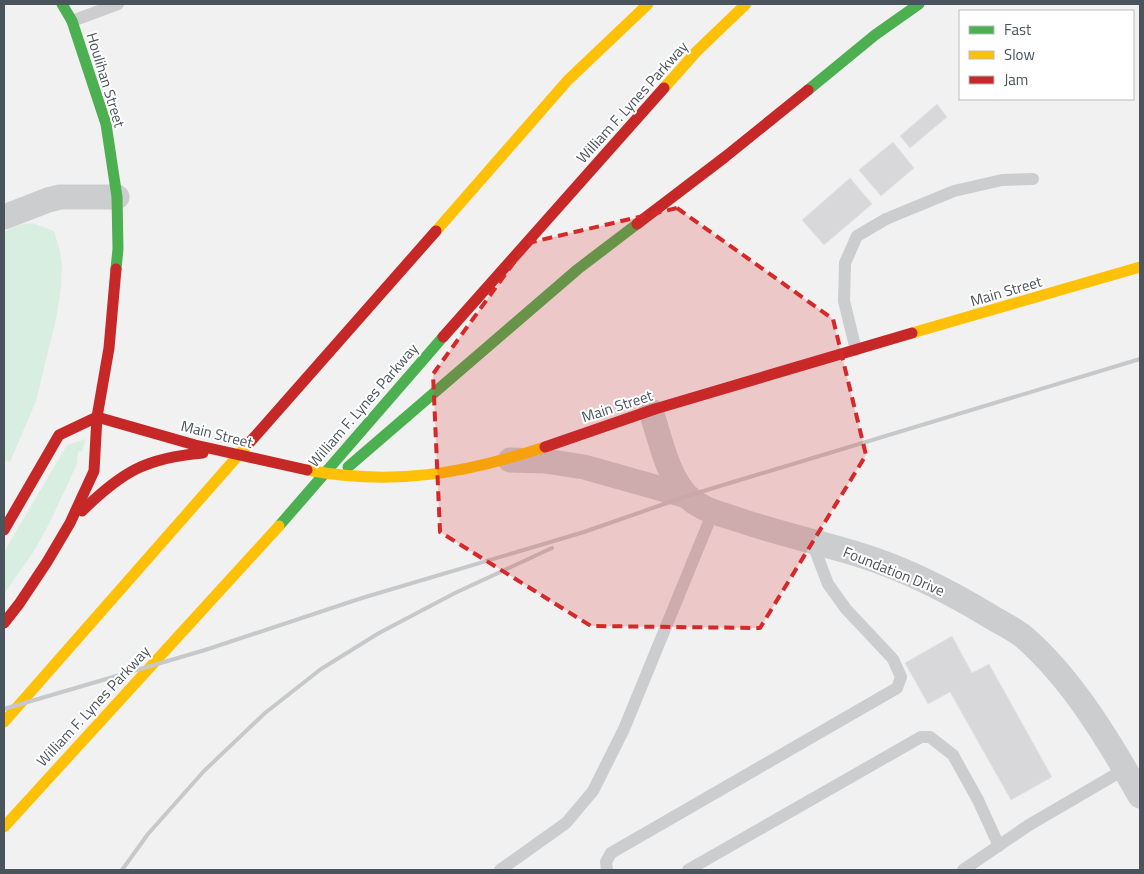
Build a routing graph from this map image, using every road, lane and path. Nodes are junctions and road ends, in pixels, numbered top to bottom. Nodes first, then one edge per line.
1 (62, 4) edge
2 (118, 4) edge
3 (648, 4) edge
4 (746, 4) edge
5 (919, 4) edge
6 (72, 21) junction
7 (608, 26) dead end
8 (568, 80) junction
9 (1033, 179) dead end
10 (117, 197) junction
11 (4, 217) edge
12 (1140, 268) edge
13 (856, 350) junction
14 (651, 410) junction
15 (97, 417) junction
16 (221, 451) junction
17 (503, 460) junction
18 (687, 496) junction
19 (713, 512) junction
20 (70, 523) junction
21 (4, 530) edge
22 (275, 530) junction
23 (812, 542) junction
24 (4, 623) edge
25 (4, 722) edge
26 (1125, 769) junction
27 (1140, 796) edge
28 (4, 827) edge
29 (999, 846) junction
30 (500, 870) edge
31 (607, 870) edge
32 (688, 870) edge
33 (963, 870) edge

1 - 6 main road, Houlihan Street
2 - 6 lane
3 - 8 main road
4 - 22 main road, William F. Lynes Parkway
5 - 22 main road
6 - 10 main road, Houlihan Street
7 - 8 main road
8 - 25 main road
9 - 13 lane
10 - 11 street
10 - 15 main road, Houlihan Street
12 - 13 main road, Main Street
13 - 14 main road, Main Street
14 - 17 main road, Main Street
14 - 18 street, Foundation Drive
15 - 16 main road, Main Street
15 - 20 main road
15 - 21 main road
16 - 17 main road, Main Street
16 - 20 main road
17 - 18 street
18 - 19 street, Foundation Drive
19 - 23 street, Foundation Drive
19 - 30 lane
20 - 24 main road
22 - 28 main road, William F. Lynes Parkway
23 - 26 street, Foundation Drive
23 - 31 lane
26 - 27 street, Foundation Drive
26 - 29 lane
29 - 32 lane
29 - 33 lane

